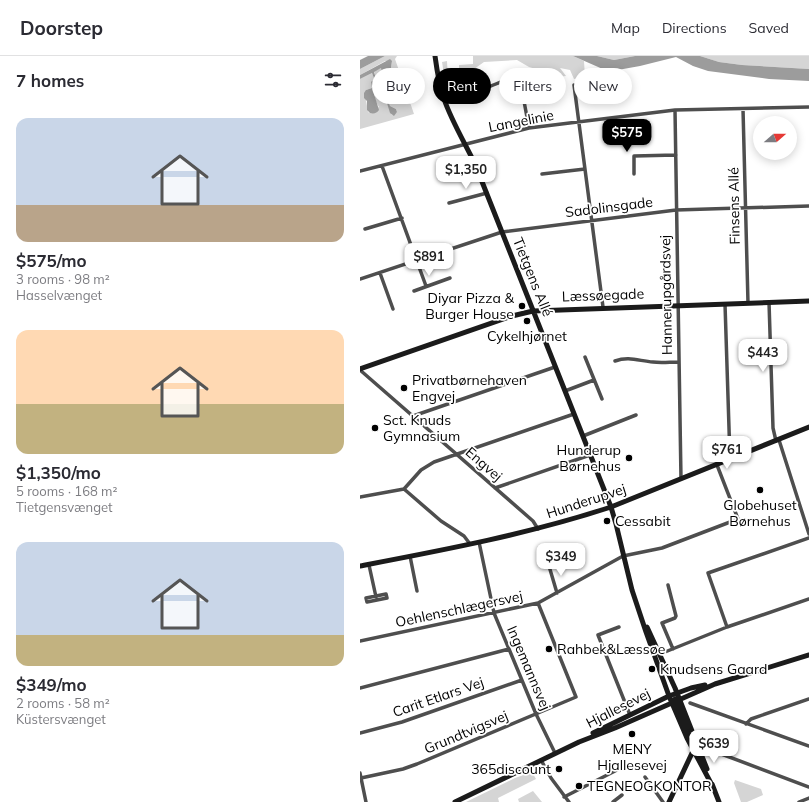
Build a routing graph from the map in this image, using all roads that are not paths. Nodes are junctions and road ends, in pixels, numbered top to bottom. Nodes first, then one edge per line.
1 (435, 56) edge
2 (491, 87) edge
3 (577, 104) edge
4 (809, 107) edge
5 (743, 109) junction
6 (675, 110) junction
7 (809, 112) edge
8 (579, 122) junction
9 (529, 128) junction
10 (466, 144) junction
11 (676, 155) junction
12 (382, 166) junction
13 (584, 168) junction
14 (360, 171) edge
15 (542, 174) dead end
16 (634, 174) dead end
17 (487, 193) junction
18 (449, 203) dead end
19 (809, 206) edge
20 (745, 208) junction
21 (676, 210) junction
22 (402, 218) junction
23 (591, 221) junction
24 (365, 229) dead end
25 (502, 232) junction
26 (416, 260) junction
27 (380, 273) junction
28 (450, 278) dead end
29 (360, 279) edge
30 (426, 286) junction
31 (414, 291) dead end
32 (809, 301) edge
33 (769, 302) junction
34 (748, 303) junction
35 (725, 304) junction
36 (678, 305) junction
37 (602, 307) junction
38 (393, 309) dead end
39 (533, 311) junction
40 (585, 357) dead end
41 (615, 361) dead end
42 (678, 362) junction
43 (555, 367) junction
44 (360, 369) edge
45 (594, 380) junction
46 (565, 391) junction
47 (602, 399) dead end
48 (574, 414) junction
49 (636, 415) dead end
50 (413, 416) junction
51 (809, 427) edge
52 (583, 436) junction
53 (777, 440) junction
54 (456, 455) junction
55 (590, 455) junction
56 (730, 459) junction
57 (717, 465) junction
58 (681, 479) junction
59 (404, 488) junction
60 (496, 488) junction
61 (360, 497) edge
62 (610, 507) junction
63 (538, 529) junction
64 (809, 534) edge
65 (809, 538) edge
66 (478, 542) junction
67 (470, 544) junction
68 (410, 556) junction
69 (623, 556) junction
70 (369, 565) junction
71 (360, 566) edge
72 (549, 566) dead end
73 (668, 586) dead end
74 (417, 591) dead end
75 (557, 593) junction
76 (376, 598) dead end
77 (809, 599) edge
78 (538, 603) junction
79 (494, 613) junction
80 (641, 613) junction
81 (619, 627) dead end
82 (728, 628) junction
83 (360, 641) edge
84 (509, 649) junction
85 (673, 649) junction
86 (660, 654) junction
87 (809, 655) edge
88 (522, 680) junction
89 (715, 684) junction
90 (360, 688) edge
91 (674, 697) junction
92 (809, 699) edge
93 (690, 703) dead end
94 (536, 714) junction
95 (632, 718) junction
96 (746, 724) junction
97 (360, 733) edge
98 (809, 746) edge
99 (708, 749) dead end
100 (693, 751) junction
101 (556, 753) junction
102 (698, 759) junction
103 (541, 760) junction
104 (617, 770) dead end
105 (683, 770) junction
106 (360, 773) edge
107 (645, 776) dead end
108 (361, 778) junction
109 (361, 785) edge
110 (713, 787) junction
111 (809, 787) edge
112 (622, 795) dead end
113 (564, 797) junction
114 (809, 798) edge
115 (671, 801) edge
116 (361, 802) edge
117 (366, 802) edge
118 (455, 802) edge
119 (569, 802) edge
120 (613, 802) edge
121 (663, 802) edge
122 (719, 802) edge
123 (799, 802) edge

1 - 10 main road, Tietgens Allé
2 - 9 street
3 - 8 street
4 - 5 street, Langelinie
4 - 7 street
5 - 6 street, Langelinie
5 - 20 street, Finsens Allé
6 - 8 street, Langelinie
6 - 11 street, Hannerupgårdsvej
8 - 9 street, Langelinie
8 - 13 street
9 - 10 street, Langelinie
10 - 12 street, Langelinie
10 - 17 main road, Tietgens Allé
11 - 16 street
11 - 21 street, Hannerupgårdsvej
12 - 14 street, Langelinie
12 - 22 street
13 - 15 street
13 - 23 street
17 - 18 street
17 - 25 main road, Tietgens Allé
19 - 20 street, Sadolinsgade
20 - 21 street, Sadolinsgade
20 - 34 street, Finsens Allé
21 - 23 street, Sadolinsgade
21 - 36 street, Hannerupgårdsvej
22 - 24 street
22 - 26 street
23 - 25 street, Sadolinsgade
23 - 37 street
25 - 26 street, Sadolinsgade
25 - 39 main road, Tietgens Allé
26 - 27 street, Sadolinsgade
26 - 30 street
27 - 29 street, Sadolinsgade
27 - 38 street
28 - 30 street
30 - 31 street
32 - 33 main road, Læssøegade
33 - 34 main road, Læssøegade
33 - 53 street
34 - 35 main road, Læssøegade
35 - 36 main road, Læssøegade
35 - 56 street
36 - 37 main road, Læssøegade
36 - 42 street, Hannerupgårdsvej
37 - 39 main road, Læssøegade
39 - 43 main road, Tietgens Allé
39 - 44 main road, Læssøegade
40 - 45 street
41 - 42 street
42 - 58 street, Hannerupgårdsvej
43 - 46 main road, Tietgens Allé
43 - 50 street
44 - 50 street, Engvej
45 - 46 street
45 - 47 street
46 - 48 main road, Tietgens Allé
48 - 52 main road, Tietgens Allé
48 - 54 street
49 - 52 street
50 - 54 street, Engvej
51 - 53 main road, Hunderupvej
52 - 55 main road, Tietgens Allé
53 - 56 main road, Hunderupvej
53 - 64 street
54 - 59 street
54 - 60 street, Engvej
55 - 60 street
55 - 62 main road, Tietgens Allé
56 - 57 main road, Hunderupvej
57 - 58 main road, Hunderupvej
57 - 69 street, Oehlenschlægersvej
58 - 62 main road, Hunderupvej
59 - 61 street
59 - 67 street
60 - 63 street, Engvej
62 - 63 main road, Hunderupvej
62 - 69 main road, Tietgens Allé
63 - 66 main road, Hunderupvej
65 - 82 street
66 - 67 main road, Hunderupvej
66 - 79 street, Ingemannsvej
67 - 68 main road, Hunderupvej
68 - 70 main road, Hunderupvej
68 - 74 street
69 - 75 street, Oehlenschlægersvej
69 - 80 main road, Tietgens Allé
70 - 71 main road, Hunderupvej
70 - 76 street
72 - 75 street
73 - 85 street
75 - 78 street, Oehlenschlægersvej
77 - 82 street
78 - 79 street, Oehlenschlægersvej
78 - 94 street, Grundtvigsvej
79 - 83 street, Oehlenschlægersvej
79 - 84 street, Ingemannsvej
80 - 86 main road
80 - 91 main road
81 - 95 street
82 - 85 street
84 - 88 street, Ingemannsvej
84 - 90 street
85 - 86 street
86 - 91 main road
87 - 89 main road, Hjallesevej
88 - 94 street, Ingemannsvej
88 - 97 street, Carit Etlars Vej
89 - 91 main road, Hjallesevej
89 - 91 main road, Hjallesevej
91 - 95 main road, Hjallesevej
91 - 100 main road
91 - 110 main road
92 - 96 street
93 - 96 street
94 - 101 street, Ingemannsvej
94 - 108 street, Grundtvigsvej
95 - 101 main road, Hjallesevej
96 - 98 street
99 - 111 street
100 - 102 main road
100 - 105 main road
101 - 103 main road, Hjallesevej
102 - 105 main road
102 - 110 main road
103 - 113 street
103 - 118 main road, Hjallesevej
104 - 113 street
105 - 115 main road
106 - 108 street
107 - 121 street
108 - 109 street
109 - 117 street
110 - 122 main road
112 - 120 street
113 - 119 street
114 - 123 street
116 - 117 street

